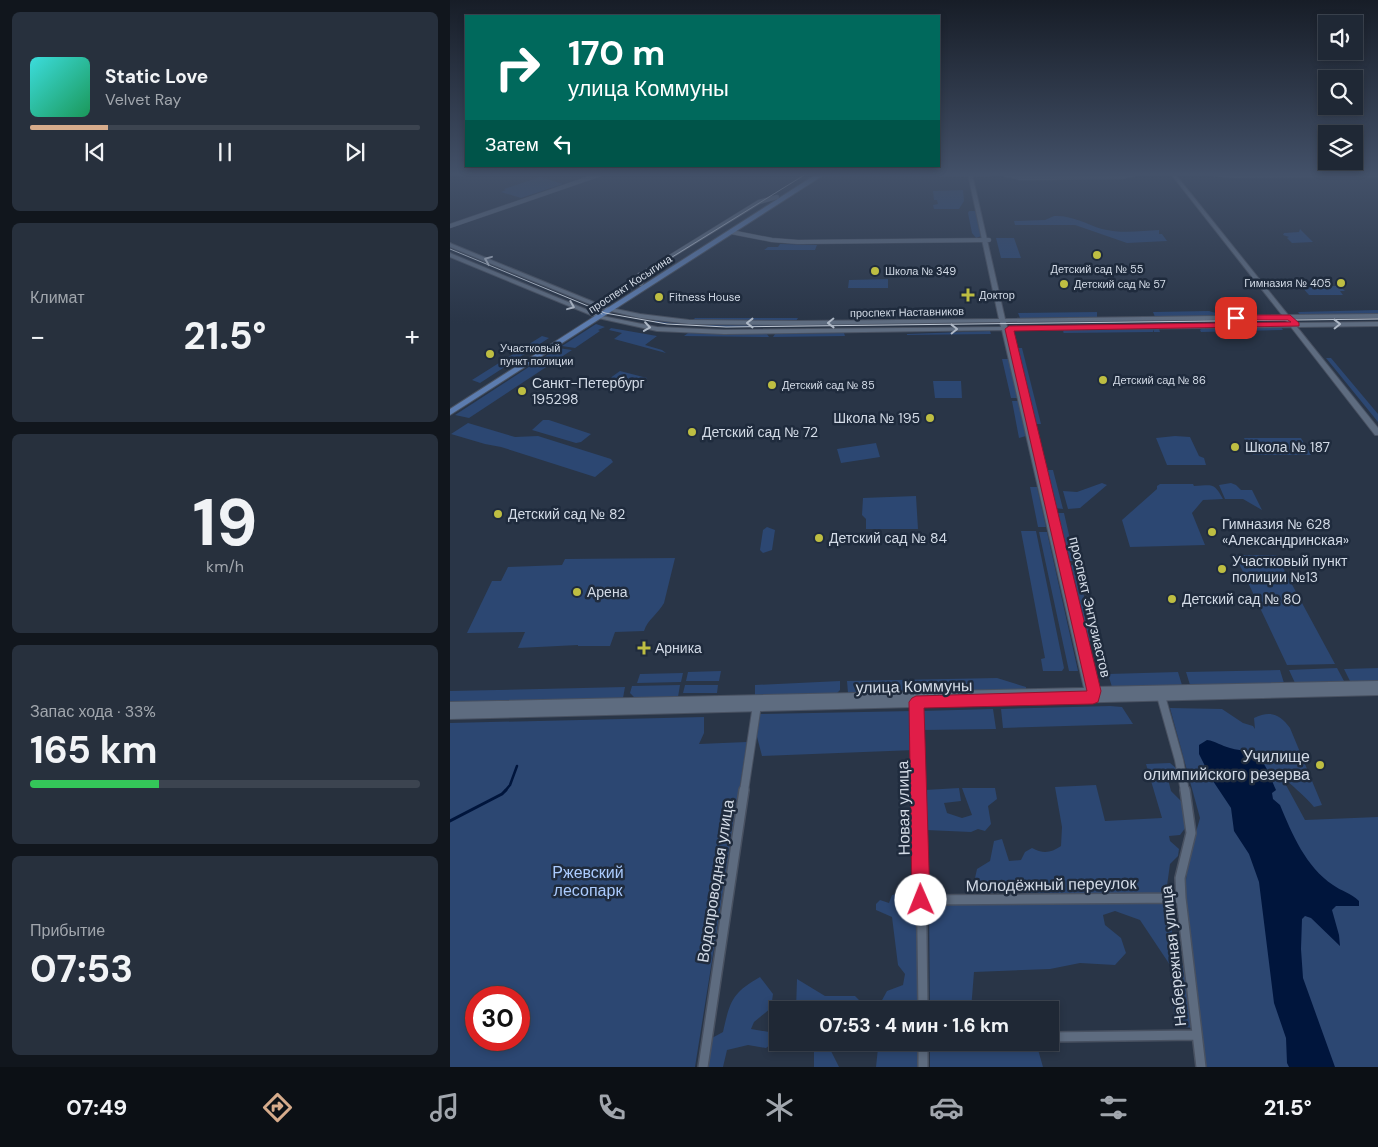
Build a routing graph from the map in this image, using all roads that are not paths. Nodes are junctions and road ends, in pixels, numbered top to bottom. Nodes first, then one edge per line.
1 (735, 224) edge
2 (743, 224) edge
3 (982, 224) edge
4 (1214, 224) edge
5 (731, 232) junction
6 (986, 240) junction
7 (450, 245) edge
8 (450, 256) edge
9 (608, 308) junction
10 (596, 316) junction
11 (1378, 316) edge
12 (1288, 317) junction
13 (1378, 324) edge
14 (1006, 325) junction
15 (1294, 325) junction
16 (450, 406) edge
17 (450, 413) edge
18 (1377, 428) edge
19 (1378, 685) edge
20 (1378, 691) edge
21 (1092, 694) junction
22 (1161, 696) junction
23 (916, 699) junction
24 (758, 703) junction
25 (450, 708) edge
26 (450, 714) edge
27 (1181, 898) junction
28 (921, 900) junction
29 (923, 1001) edge
30 (1196, 1035) junction
31 (1059, 1036) edge
32 (923, 1051) edge
33 (702, 1067) edge
34 (924, 1067) edge
35 (1202, 1067) edge

1 - 9 main road, проспект Косыгина
2 - 5 main road, проспект Косыгина
3 - 6 street, проспект Энтузиастов
4 - 12 main road
5 - 6 street
5 - 9 main road, проспект Косыгина
6 - 14 main road, проспект Энтузиастов
9 -> 7 main road, проспект Наставников
8 -> 10 main road, проспект Наставников
9 - 10 main road, проспект Косыгина
14 -> 9 main road, проспект Наставников
10 -> 14 main road, проспект Наставников
10 - 16 main road, проспект Косыгина
10 - 17 main road, проспект Косыгина
11 - 12 main road, проспект Наставников
12 - 14 main road, проспект Наставников
12 - 15 main road
15 -> 13 main road, проспект Наставников
14 - 15 main road, проспект Наставников
14 - 21 main road, проспект Энтузиастов
15 - 18 main road
19 - 21 main road, улица Коммуны
20 - 22 main road, улица Коммуны
21 - 22 main road, улица Коммуны
21 - 23 main road, улица Коммуны
22 - 27 street, Набережная улица
23 - 24 main road, улица Коммуны
23 - 28 street, Новая улица
24 - 25 main road, улица Коммуны
24 - 26 main road, улица Коммуны
24 - 33 street, Водопроводная улица
27 - 28 street, Молодёжный переулок
27 - 30 street, Набережная улица
28 - 29 street, Новая улица
30 - 31 street
30 - 35 street, Набережная улица
32 - 34 street

